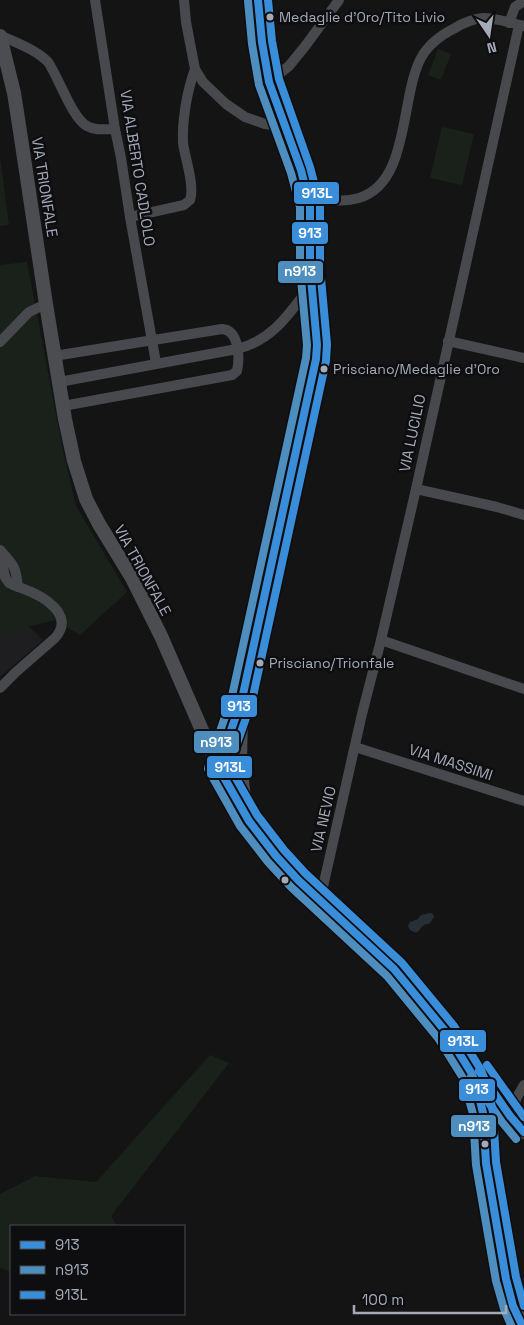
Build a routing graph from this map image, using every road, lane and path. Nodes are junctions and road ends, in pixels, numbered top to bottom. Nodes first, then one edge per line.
1 (95, 0) edge
2 (184, 0) edge
3 (258, 0) edge
4 (339, 0) edge
5 (524, 1) edge
6 (514, 23) edge
7 (1, 48) edge
8 (195, 69) junction
9 (269, 82) junction
10 (284, 127) junction
11 (115, 129) junction
12 (307, 193) junction
13 (130, 217) junction
14 (312, 284) junction
15 (46, 304) junction
16 (152, 340) junction
17 (448, 341) junction
18 (0, 342) edge
19 (237, 349) junction
20 (54, 356) junction
21 (524, 358) edge
22 (156, 363) junction
23 (59, 382) junction
24 (63, 406) junction
25 (416, 489) junction
26 (524, 515) edge
27 (0, 552) edge
28 (381, 640) junction
29 (0, 688) edge
30 (524, 689) edge
31 (242, 699) junction
32 (354, 746) junction
33 (218, 767) junction
34 (524, 801) edge
35 (246, 815) junction
36 (320, 900) junction
37 (446, 1032) junction
38 (524, 1085) edge
39 (483, 1114) junction
40 (510, 1116) junction
41 (524, 1132) edge
42 (522, 1325) edge

1 - 11 street, VIA ALBERTO CADLOLO
2 - 8 street
3 - 9 main road
4 - 9 street
5 - 6 street, VIA LUCILIO
6 - 12 street
6 - 17 street, VIA LUCILIO
7 - 11 street
7 - 15 main road, VIA TRIONFALE
8 - 10 street
8 - 13 street
9 - 10 main road
10 - 12 main road
11 - 13 street, VIA ALBERTO CADLOLO
12 - 14 main road
13 - 16 street, VIA ALBERTO CADLOLO
14 - 19 street
14 - 31 main road
15 - 18 street
15 - 20 main road, VIA TRIONFALE
16 - 19 street
16 - 20 street
16 - 22 street, VIA ALBERTO CADLOLO
17 - 21 street
17 - 25 street, VIA LUCILIO
19 - 22 street
19 - 24 street
20 - 23 main road, VIA TRIONFALE
22 - 23 street
23 - 24 main road, VIA TRIONFALE
24 - 33 main road, VIA TRIONFALE
25 - 26 street
25 - 28 street, VIA LUCILIO
27 - 29 street
28 - 30 street
28 - 32 street, VIA LUCILIO
31 - 33 main road
31 - 35 main road
32 - 34 street, VIA MASSIMI
32 - 36 street, VIA NEVIO
33 - 35 main road, VIA TRIONFALE
35 - 36 main road, VIA TRIONFALE
36 - 37 main road, VIA TRIONFALE
37 - 39 main road, VIA TRIONFALE
37 - 40 main road, VIA TRIONFALE
38 - 40 street
39 - 40 street
39 - 42 main road, VIA TRIONFALE
40 - 41 main road, VIA TRIONFALE

